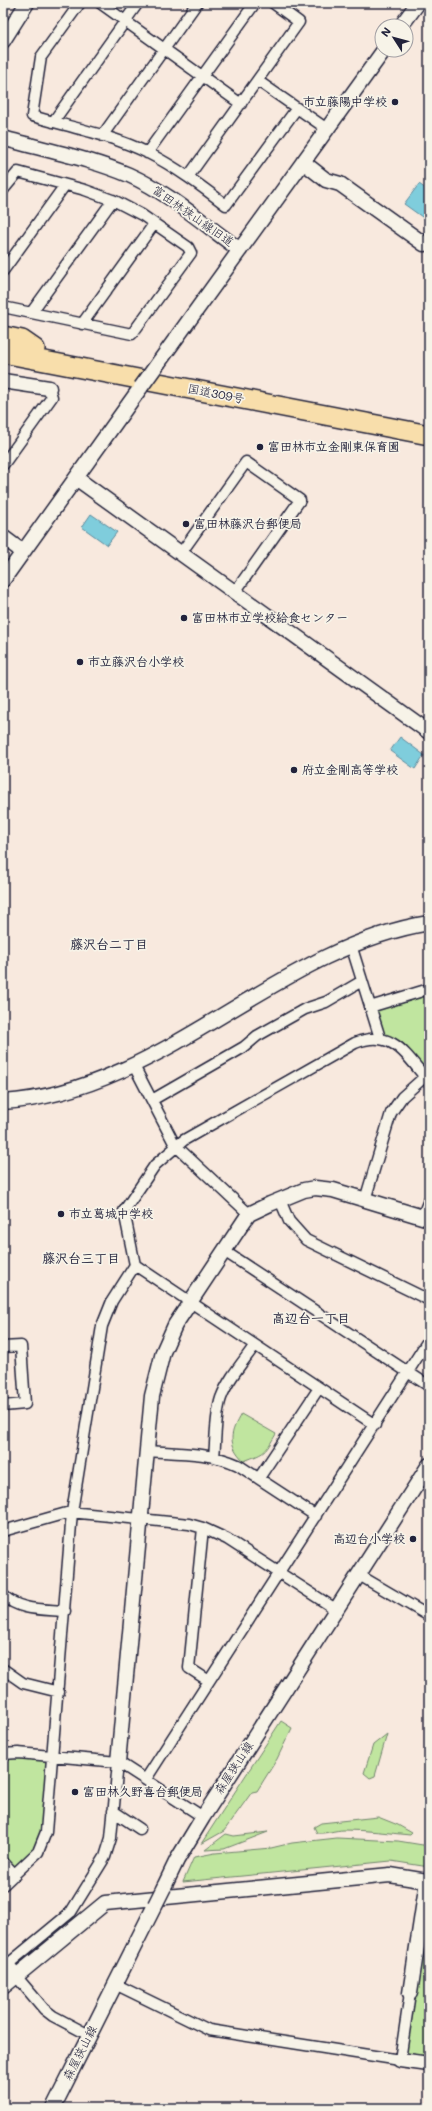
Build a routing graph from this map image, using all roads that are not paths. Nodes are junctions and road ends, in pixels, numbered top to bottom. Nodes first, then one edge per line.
1 (27, 3) edge
2 (80, 3) edge
3 (100, 3) edge
4 (138, 3) edge
5 (197, 3) edge
6 (255, 3) edge
7 (273, 3) edge
8 (418, 3) edge
9 (407, 18) edge
10 (125, 21) junction
11 (3, 41) edge
12 (164, 49) junction
13 (378, 58) edge
14 (202, 76) junction
15 (258, 80) junction
16 (241, 104) junction
17 (297, 108) junction
18 (53, 122) junction
19 (327, 129) junction
20 (102, 136) junction
21 (3, 138) edge
22 (147, 153) junction
23 (303, 162) junction
24 (188, 177) junction
25 (65, 185) junction
26 (3, 190) edge
27 (113, 200) junction
28 (154, 224) junction
29 (424, 244) dead end
30 (240, 250) junction
31 (3, 271) edge
32 (3, 307) edge
33 (31, 313) junction
34 (82, 324) junction
35 (3, 336) edge
36 (3, 343) edge
37 (15, 354) edge
38 (3, 381) edge
39 (48, 388) joint
40 (429, 424) edge
41 (429, 435) edge
42 (3, 464) edge
43 (76, 478) junction
44 (3, 537) edge
45 (23, 552) junction
46 (180, 553) junction
47 (3, 580) edge
48 (235, 592) junction
49 (429, 732) edge
50 (429, 923) edge
51 (351, 945) junction
52 (362, 981) junction
53 (429, 989) edge
54 (370, 1007) junction
55 (380, 1038) junction
56 (133, 1064) junction
57 (427, 1075) edge
58 (152, 1100) junction
59 (3, 1102) edge
60 (176, 1146) junction
61 (280, 1200) junction
62 (365, 1200) junction
63 (429, 1200) edge
64 (249, 1214) junction
65 (425, 1218) edge
66 (224, 1250) junction
67 (135, 1266) junction
68 (429, 1300) edge
69 (189, 1302) junction
70 (429, 1339) edge
71 (255, 1345) junction
72 (3, 1347) edge
73 (409, 1373) junction
74 (429, 1386) edge
75 (319, 1388) junction
76 (3, 1406) edge
77 (375, 1425) junction
78 (147, 1451) junction
79 (214, 1457) junction
80 (429, 1465) edge
81 (259, 1478) junction
82 (72, 1512) junction
83 (316, 1516) junction
84 (141, 1518) junction
85 (203, 1528) junction
86 (3, 1531) edge
87 (280, 1573) junction
88 (359, 1575) junction
89 (3, 1595) edge
90 (337, 1610) junction
91 (65, 1611) junction
92 (429, 1616) edge
93 (3, 1669) edge
94 (209, 1681) junction
95 (58, 1692) junction
96 (3, 1754) edge
97 (54, 1756) junction
98 (118, 1762) junction
99 (146, 1780) junction
100 (113, 1811) junction
101 (203, 1817) junction
102 (140, 1829) dead end
103 (3, 1862) edge
104 (15, 1875) junction
105 (428, 1881) edge
106 (3, 1885) edge
107 (9, 1968) edge
108 (115, 1984) junction
109 (3, 1987) edge
110 (410, 1993) joint
111 (89, 2035) junction
112 (400, 2060) junction
113 (429, 2064) edge
114 (53, 2108) edge

1 - 11 street
2 - 18 street
3 - 10 street
4 - 10 street
5 - 12 street
6 - 14 street
7 - 15 street
8 - 9 street
10 - 12 street
10 - 18 street
12 - 14 street
12 - 20 street
13 - 19 street, 富田林狭山線旧道
14 - 16 street
14 - 22 street
15 - 16 street
15 - 17 street
16 - 24 street
17 - 19 street
17 - 24 street
18 - 20 street
19 - 23 street, 富田林狭山線旧道
20 - 22 street
21 - 30 street, 富田林狭山線旧道
22 - 24 street
23 - 29 street
23 - 30 street, 富田林狭山線旧道
25 - 26 street
25 - 27 street
25 - 31 street
27 - 28 street
27 - 33 street
28 - 34 street
28 - 34 street
30 - 43 street, bridge
32 - 33 street
33 - 34 street
35 - 37 highway
36 - 37 highway, 国道309号
37 - 40 highway, 国道309号
37 - 41 highway, 国道309号
38 - 39 street
39 - 42 street
43 - 45 street
43 - 46 street
44 - 45 street
45 - 47 street
46 - 48 street
46 - 48 street
48 - 49 street
50 - 51 street
51 - 52 street
51 - 56 street
52 - 54 street
52 - 58 street
53 - 54 street
54 - 55 street
55 - 57 street
55 - 60 street
56 - 58 street
56 - 59 street
57 - 62 street
58 - 60 street
60 - 64 street
60 - 67 street
61 - 62 street
61 - 64 street
61 - 68 street
62 - 65 street
63 - 65 street
64 - 66 street
66 - 69 street
66 - 73 street
67 - 69 street
67 - 82 street
69 - 71 street
69 - 78 street
70 - 73 street
71 - 75 street
71 - 79 street
72 - 76 street
73 - 74 street
73 - 77 street
75 - 77 street
75 - 81 street
77 - 83 street
78 - 79 street
78 - 84 street
79 - 81 street
80 - 88 street, 森屋狭山線
81 - 83 street
82 - 84 street
82 - 86 street
82 - 91 street
83 - 87 street
84 - 85 street
84 - 98 street
85 - 87 street
85 - 94 street
87 - 90 street
87 - 94 street
88 - 90 street, 森屋狭山線
88 - 92 street
89 - 91 street
90 - 101 street, 森屋狭山線
91 - 95 street
93 - 95 street
94 - 99 street
95 - 97 street
96 - 97 street
97 - 98 street
97 - 104 street
98 - 99 street
98 - 100 street
99 - 101 street
100 - 102 street
100 - 107 street
101 - 108 street, 森屋狭山線, bridge
103 - 104 street
104 - 106 street
105 - 107 street
105 - 110 street
107 - 109 street
107 - 111 street
108 - 111 street, 森屋狭山線
108 - 112 street
110 - 112 street
111 - 114 street, 森屋狭山線
112 - 113 street

